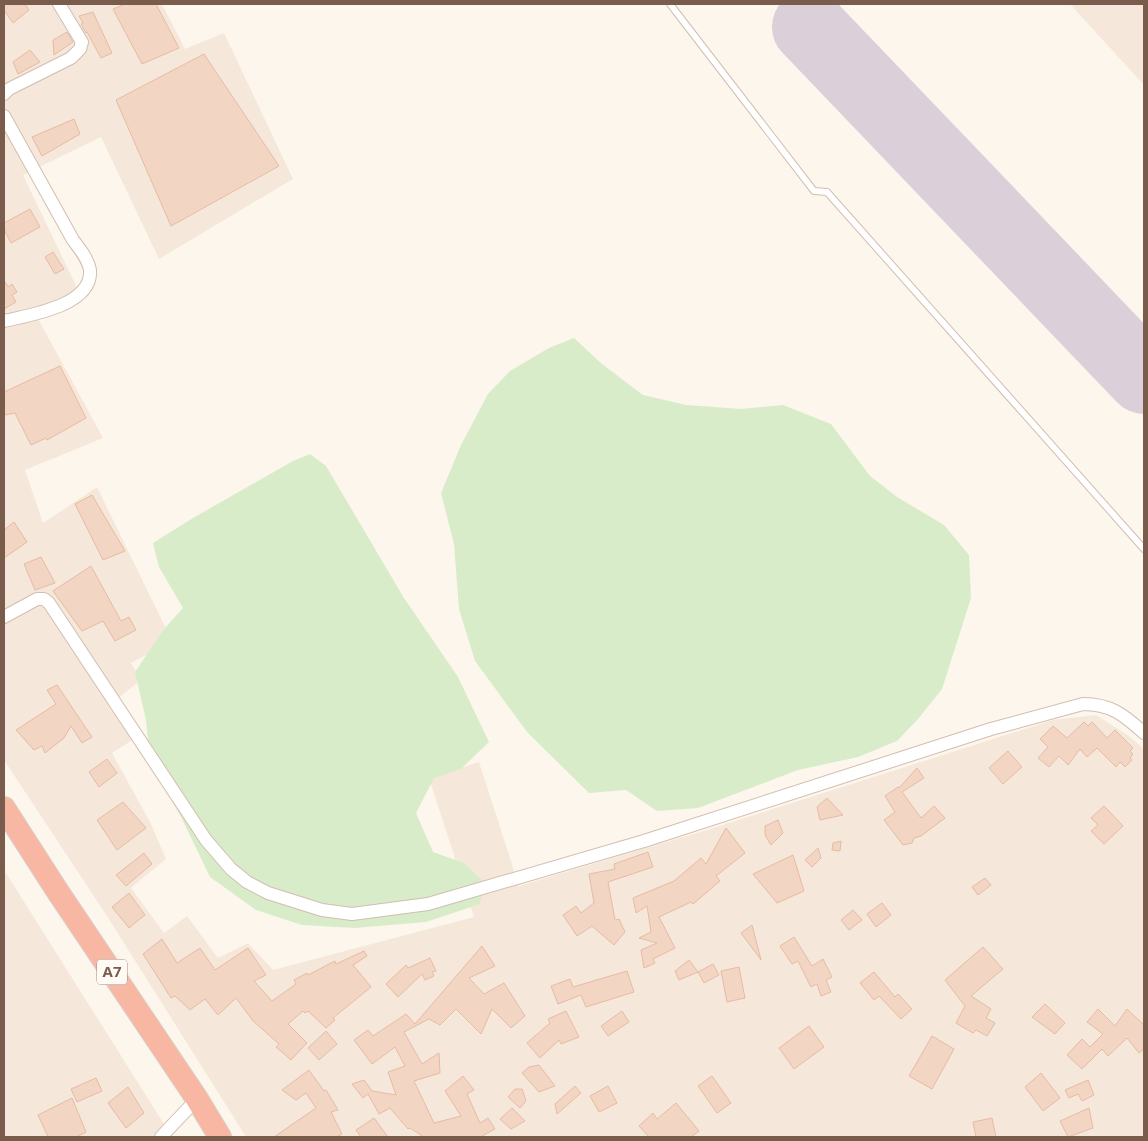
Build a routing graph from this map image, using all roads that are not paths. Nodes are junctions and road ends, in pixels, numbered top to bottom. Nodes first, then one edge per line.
1 (59, 4) edge
2 (670, 4) edge
3 (4, 94) edge
4 (4, 116) edge
5 (4, 321) edge
6 (1144, 549) edge
7 (4, 617) edge
8 (1144, 732) edge
9 (4, 808) edge
10 (197, 1099) junction
11 (161, 1137) edge
12 (220, 1137) edge

1 - 3 street
2 - 6 lane
4 - 5 street
7 - 8 street
9 - 10 highway, A7
10 - 11 street
10 - 12 highway, A7

